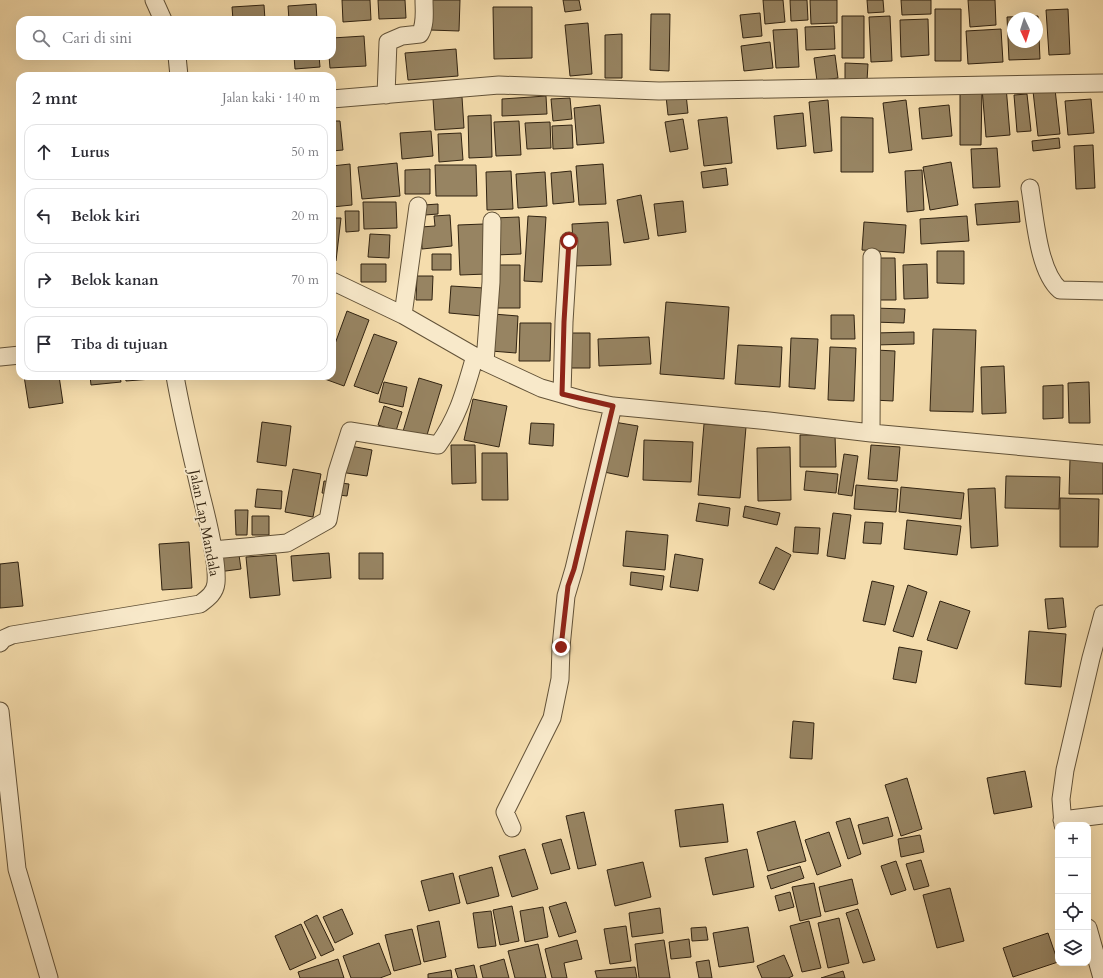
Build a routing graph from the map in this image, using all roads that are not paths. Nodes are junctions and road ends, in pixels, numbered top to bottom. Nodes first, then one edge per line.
1 (154, 0) edge
2 (424, 0) edge
3 (161, 16) edge
4 (177, 60) edge
5 (179, 72) edge
6 (1103, 83) edge
7 (386, 95) junction
8 (336, 99) edge
9 (1030, 188) dead end
10 (418, 206) dead end
11 (492, 221) dead end
12 (569, 241) dead end
13 (872, 257) dead end
14 (336, 283) edge
15 (1103, 291) edge
16 (403, 315) junction
17 (16, 355) edge
18 (0, 357) edge
19 (480, 358) junction
20 (176, 380) edge
21 (562, 394) junction
22 (613, 406) junction
23 (870, 433) junction
24 (1103, 454) edge
25 (213, 550) junction
26 (1103, 614) edge
27 (1100, 639) edge
28 (0, 643) edge
29 (0, 711) edge
30 (1103, 815) edge
31 (1063, 822) edge
32 (512, 828) dead end
33 (6, 835) edge
34 (1089, 930) edge
35 (49, 978) edge
36 (1102, 978) edge

1 - 3 street
2 - 7 street
4 - 5 street
6 - 7 street
7 - 8 street
9 - 15 street
10 - 16 street
11 - 19 street
12 - 21 street
13 - 23 street
14 - 16 street
16 - 19 street
17 - 18 street
19 - 21 street
19 - 25 street
20 - 25 street, Jalan Lap Mandala
21 - 22 street
22 - 23 street
22 - 32 street
23 - 24 street
25 - 28 street, Jalan Lap Mandala
26 - 27 street
27 - 31 street
29 - 33 street
30 - 31 street
33 - 35 street
34 - 36 street

